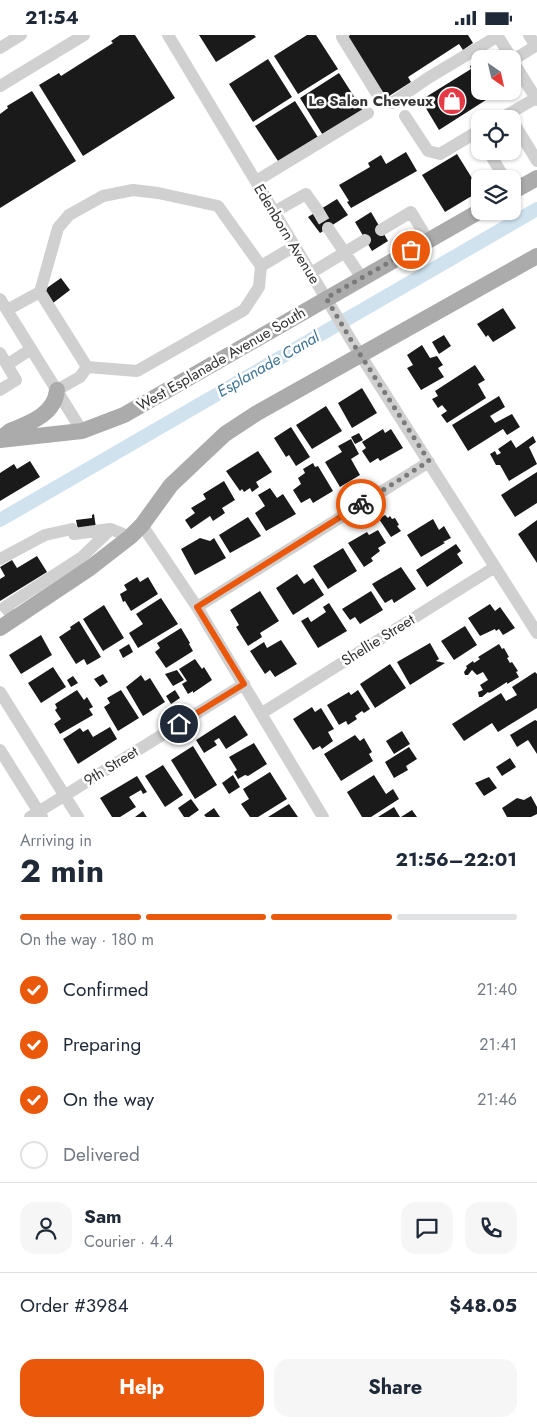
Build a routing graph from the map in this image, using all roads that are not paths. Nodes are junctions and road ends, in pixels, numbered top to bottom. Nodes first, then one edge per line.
1 (21, 35) edge
2 (84, 35) edge
3 (168, 35) edge
4 (343, 35) edge
5 (497, 36) edge
6 (534, 42) edge
7 (0, 48) edge
8 (506, 50) edge
9 (521, 53) edge
10 (521, 75) edge
11 (0, 86) edge
12 (536, 99) edge
13 (520, 110) edge
14 (368, 113) dead end
15 (405, 116) dead end
16 (521, 137) edge
17 (471, 138) edge
18 (537, 161) edge
19 (537, 178) edge
20 (256, 181) junction
21 (521, 187) edge
22 (318, 211) tunnel mouth
23 (274, 212) junction
24 (471, 216) edge
25 (328, 227) tunnel mouth
26 (381, 230) dead end
27 (365, 240) dead end
28 (428, 240) junction
29 (294, 246) junction
30 (345, 252) junction
31 (537, 256) edge
32 (260, 266) junction
33 (311, 273) junction
34 (362, 278) junction
35 (40, 292) junction
36 (326, 298) junction
37 (0, 299) edge
38 (7, 310) junction
39 (31, 349) junction
40 (357, 350) junction
41 (3, 359) edge
42 (87, 367) junction
43 (0, 390) edge
44 (57, 390) junction
45 (82, 431) junction
46 (0, 440) edge
47 (429, 461) junction
48 (142, 525) junction
49 (110, 529) junction
50 (130, 537) junction
51 (0, 559) edge
52 (86, 562) junction
53 (495, 567) junction
54 (197, 607) junction
55 (0, 628) edge
56 (537, 633) edge
57 (244, 684) junction
58 (0, 692) edge
59 (262, 713) junction
60 (0, 749) edge
61 (64, 795) junction
62 (37, 815) edge
63 (78, 817) edge
64 (323, 817) edge

1 - 7 street
2 - 11 street
3 - 20 street, Edenborn Avenue
4 - 5 street
5 - 8 street
6 - 9 street
10 - 12 street
12 - 13 street
14 - 20 street
15 - 17 street
16 - 18 street
19 - 21 main road
20 - 23 street, Edenborn Avenue
22 - 23 street
23 - 29 street, Edenborn Avenue
24 - 28 main road, West Esplanade Avenue South
25 - 30 street
26 - 28 street
27 - 30 street
28 - 34 main road, West Esplanade Avenue South
29 - 32 street
29 - 33 street, Edenborn Avenue
30 - 33 street
30 - 34 street
31 - 40 main road
32 - 35 street
32 - 42 street
33 - 36 street, Edenborn Avenue
34 - 36 main road, West Esplanade Avenue South
35 - 38 street
35 - 42 street
36 - 40 street, Edenborn Avenue
36 - 45 main road, West Esplanade Avenue South
37 - 38 street
38 - 39 street
39 - 41 street
39 - 44 street
40 - 47 street, Edenborn Avenue
40 - 48 main road
41 - 43 street
42 - 44 street
44 - 45 street
44 - 46 main road
45 - 46 main road, West Esplanade Avenue South
47 - 53 street, Edenborn Avenue
47 - 54 street
48 - 50 main road
48 - 54 street
49 - 50 street
49 - 51 street
49 - 52 street
50 - 52 main road
52 - 55 main road
53 - 56 street, Edenborn Avenue
53 - 59 street, Shellie Street
54 - 57 street
57 - 59 street
57 - 61 street, 9th Street
58 - 61 street
59 - 64 street
60 - 62 street
61 - 62 street, 9th Street
61 - 63 street

